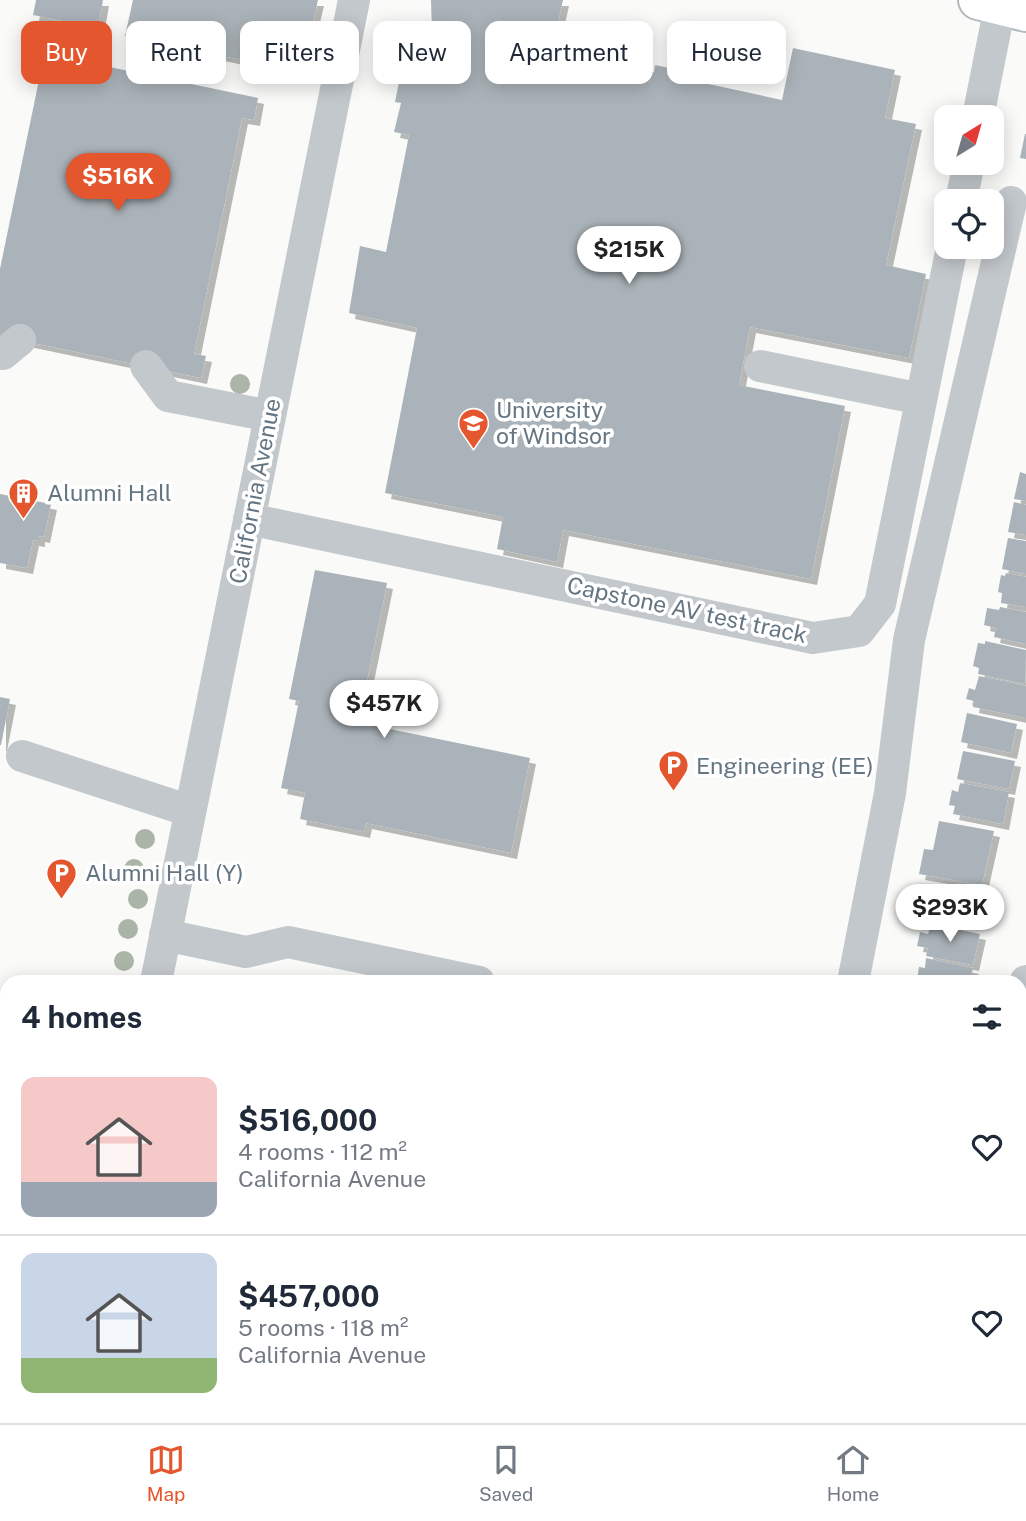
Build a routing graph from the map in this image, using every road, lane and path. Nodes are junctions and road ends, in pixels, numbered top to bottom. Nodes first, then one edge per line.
1 (355, 0) edge
2 (1004, 5) edge
3 (981, 105) edge
4 (1011, 202) dead end
5 (950, 259) edge
6 (146, 366) dead end
7 (760, 366) dead end
8 (921, 399) junction
9 (270, 416) junction
10 (249, 519) junction
11 (22, 756) dead end
12 (190, 811) junction
13 (165, 935) junction
14 (157, 975) edge
15 (446, 975) edge
16 (854, 975) edge

1 - 9 street, California Avenue
2 - 3 street
4 - 16 street
5 - 8 street, Capstone AV test track
6 - 9 street
7 - 8 street
8 - 10 street, Capstone AV test track
9 - 10 street, California Avenue
10 - 12 street, California Avenue
11 - 12 street
12 - 13 street, California Avenue
13 - 14 street, California Avenue
13 - 15 street

